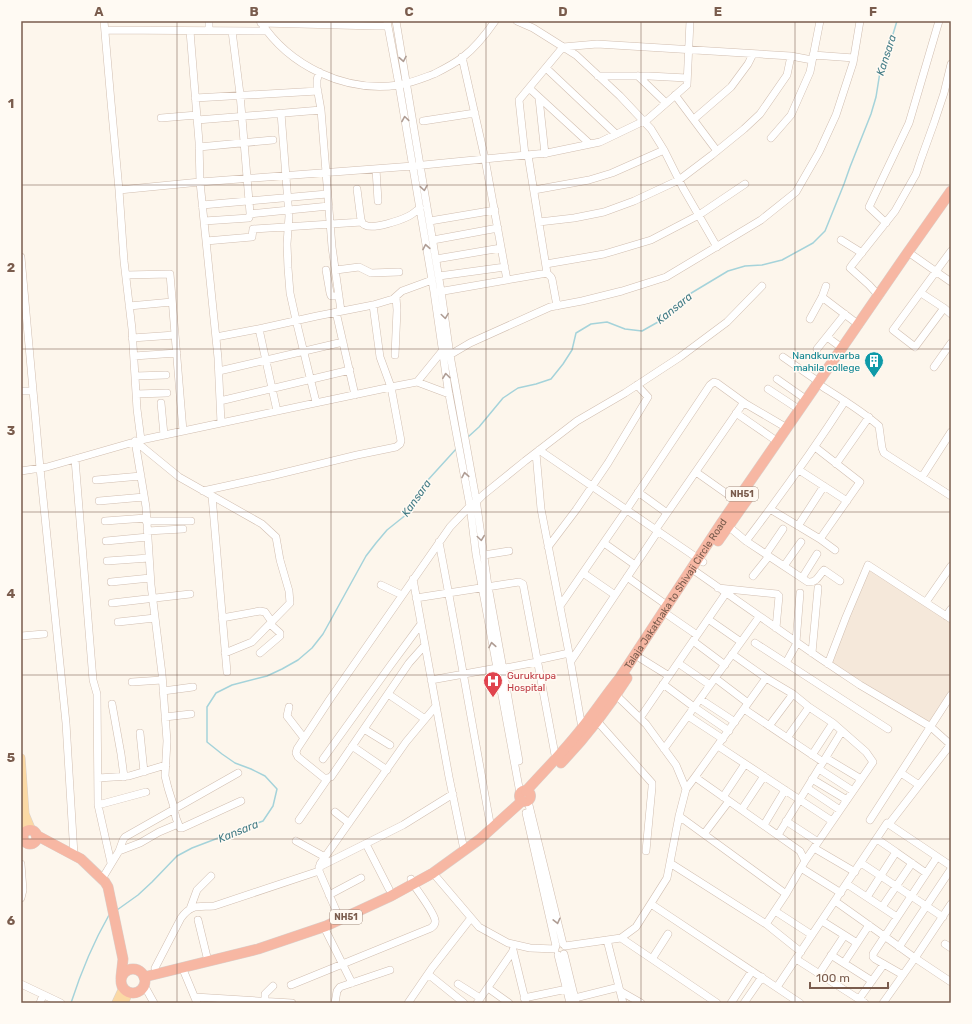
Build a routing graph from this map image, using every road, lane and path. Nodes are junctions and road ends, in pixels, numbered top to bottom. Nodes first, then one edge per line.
1 (104, 21) edge
2 (209, 21) edge
3 (396, 21) edge
4 (495, 21) edge
5 (517, 21) edge
6 (537, 21) edge
7 (690, 21) edge
8 (820, 21) edge
9 (860, 21) edge
10 (939, 21) edge
11 (261, 22) edge
12 (388, 24) edge
13 (533, 28) junction
14 (106, 30) junction
15 (190, 31) junction
16 (209, 31) junction
17 (232, 31) junction
18 (267, 31) junction
19 (564, 47) junction
20 (689, 50) junction
21 (753, 54) junction
22 (791, 56) junction
23 (462, 57) junction
24 (813, 57) junction
25 (854, 58) junction
26 (951, 64) edge
27 (546, 68) junction
28 (319, 72) junction
29 (598, 76) junction
30 (638, 76) junction
31 (687, 78) junction
32 (407, 82) junction
33 (399, 84) junction
34 (529, 88) junction
35 (318, 91) junction
36 (240, 94) junction
37 (675, 95) junction
38 (195, 98) junction
39 (539, 98) junction
40 (666, 103) junction
41 (320, 110) junction
42 (281, 113) junction
43 (475, 113) junction
44 (242, 116) junction
45 (161, 118) dead end
46 (197, 118) junction
47 (694, 119) junction
48 (423, 121) dead end
49 (644, 121) junction
50 (616, 134) junction
51 (771, 138) dead end
52 (273, 140) dead end
53 (244, 143) junction
54 (590, 144) junction
55 (199, 147) junction
56 (664, 150) junction
57 (718, 151) junction
58 (545, 154) junction
59 (527, 155) junction
60 (485, 159) junction
61 (412, 166) junction
62 (420, 166) junction
63 (376, 169) junction
64 (326, 172) junction
65 (286, 175) junction
66 (247, 178) junction
67 (679, 180) junction
68 (200, 182) junction
69 (745, 184) dead end
70 (119, 190) junction
71 (357, 190) dead end
72 (534, 190) junction
73 (951, 191) edge
74 (327, 194) junction
75 (288, 198) junction
76 (951, 199) edge
77 (249, 201) junction
78 (378, 201) dead end
79 (202, 205) junction
80 (329, 206) junction
81 (420, 208) junction
82 (289, 210) junction
83 (494, 210) junction
84 (250, 214) junction
85 (699, 215) junction
86 (204, 221) junction
87 (430, 221) junction
88 (362, 222) junction
89 (539, 222) junction
90 (886, 223) junction
91 (330, 225) junction
92 (289, 227) junction
93 (498, 228) junction
94 (433, 240) junction
95 (841, 240) dead end
96 (206, 241) junction
97 (717, 247) junction
98 (501, 248) junction
99 (951, 251) edge
100 (862, 253) junction
101 (910, 253) junction
102 (21, 257) edge
103 (436, 258) junction
104 (546, 264) junction
105 (505, 267) junction
106 (326, 270) dead end
107 (336, 270) junction
108 (399, 272) dead end
109 (936, 272) junction
110 (547, 273) junction
111 (126, 275) junction
112 (439, 276) junction
113 (432, 280) junction
114 (507, 280) junction
115 (22, 281) edge
116 (951, 282) edge
117 (762, 286) dead end
118 (826, 286) dead end
119 (438, 292) junction
120 (921, 292) junction
121 (339, 296) junction
122 (396, 296) junction
123 (879, 296) junction
124 (822, 297) junction
125 (172, 302) junction
126 (373, 305) junction
127 (129, 306) junction
128 (557, 306) junction
129 (944, 308) junction
130 (339, 312) junction
131 (845, 314) junction
132 (951, 314) edge
133 (810, 318) dead end
134 (296, 320) junction
135 (24, 325) edge
136 (859, 325) junction
137 (259, 329) junction
138 (175, 335) junction
139 (216, 337) junction
140 (827, 337) junction
141 (132, 338) junction
142 (343, 342) junction
143 (951, 343) edge
144 (21, 347) edge
145 (29, 347) junction
146 (842, 348) junction
147 (818, 349) dead end
148 (443, 350) junction
149 (304, 351) junction
150 (177, 353) junction
151 (394, 354) dead end
152 (134, 356) junction
153 (447, 357) junction
154 (783, 358) dead end
155 (266, 361) junction
156 (934, 367) dead end
157 (350, 370) junction
158 (219, 371) junction
159 (166, 374) dead end
160 (135, 376) junction
161 (311, 379) junction
162 (777, 379) dead end
163 (417, 382) junction
164 (637, 385) junction
165 (821, 385) junction
166 (391, 387) junction
167 (272, 388) junction
168 (768, 389) dead end
169 (21, 391) edge
170 (33, 391) junction
171 (167, 393) dead end
172 (136, 394) junction
173 (449, 394) junction
174 (355, 395) junction
175 (807, 400) junction
176 (220, 401) junction
177 (846, 401) junction
178 (316, 402) junction
179 (161, 404) dead end
180 (746, 404) junction
181 (800, 410) junction
182 (277, 411) junction
183 (736, 413) junction
184 (869, 417) junction
185 (222, 423) junction
186 (460, 427) junction
187 (787, 428) junction
188 (184, 431) junction
189 (951, 432) edge
190 (164, 435) junction
191 (138, 441) junction
192 (778, 442) junction
193 (814, 448) junction
194 (537, 451) junction
195 (75, 458) junction
196 (836, 464) junction
197 (40, 468) junction
198 (799, 470) junction
199 (21, 471) edge
200 (696, 472) junction
201 (140, 476) junction
202 (922, 477) junction
203 (96, 480) dead end
204 (593, 486) junction
205 (824, 486) junction
206 (202, 491) junction
207 (638, 492) junction
208 (212, 496) junction
209 (951, 496) edge
210 (144, 497) junction
211 (99, 501) dead end
212 (737, 501) junction
213 (847, 501) junction
214 (473, 504) junction
215 (770, 508) junction
216 (627, 509) junction
217 (667, 513) junction
218 (146, 520) junction
219 (105, 521) dead end
220 (190, 521) dead end
221 (728, 526) junction
222 (798, 526) junction
223 (183, 529) dead end
224 (783, 529) dead end
225 (657, 530) junction
226 (147, 534) junction
227 (820, 539) junction
228 (746, 540) junction
229 (106, 541) dead end
230 (439, 542) junction
231 (801, 542) dead end
232 (604, 543) junction
233 (548, 547) junction
234 (835, 550) dead end
235 (509, 552) dead end
236 (818, 554) dead end
237 (484, 555) junction
238 (767, 555) junction
239 (149, 558) junction
240 (107, 561) dead end
241 (701, 561) junction
242 (635, 565) junction
243 (784, 566) junction
244 (694, 570) junction
245 (950, 571) edge
246 (583, 573) junction
247 (753, 576) dead end
248 (627, 577) junction
249 (150, 578) junction
250 (802, 578) junction
251 (413, 579) junction
252 (840, 581) dead end
253 (110, 582) dead end
254 (381, 585) dead end
255 (485, 587) junction
256 (718, 588) junction
257 (818, 588) dead end
258 (449, 593) junction
259 (726, 593) junction
260 (800, 593) dead end
261 (190, 594) dead end
262 (402, 595) junction
263 (615, 595) junction
264 (416, 598) junction
265 (152, 599) junction
266 (926, 602) junction
267 (112, 603) dead end
268 (560, 606) junction
269 (951, 609) edge
270 (668, 611) junction
271 (759, 617) junction
272 (949, 617) edge
273 (155, 618) junction
274 (222, 618) junction
275 (708, 619) junction
276 (118, 622) dead end
277 (271, 623) junction
278 (422, 624) junction
279 (776, 628) junction
280 (44, 634) dead end
281 (697, 635) junction
282 (21, 636) edge
283 (693, 641) junction
284 (741, 642) junction
285 (755, 643) dead end
286 (797, 643) junction
287 (426, 645) junction
288 (225, 653) junction
289 (260, 653) dead end
290 (569, 653) junction
291 (812, 653) junction
292 (732, 654) junction
293 (640, 658) junction
294 (537, 661) junction
295 (571, 661) junction
296 (678, 663) junction
297 (786, 663) junction
298 (828, 664) junction
299 (725, 665) junction
300 (499, 669) junction
301 (227, 672) dead end
302 (463, 674) junction
303 (669, 676) junction
304 (715, 678) junction
305 (766, 678) junction
306 (162, 680) junction
307 (432, 680) junction
308 (132, 682) dead end
309 (663, 684) junction
310 (710, 685) junction
311 (193, 687) dead end
312 (163, 691) junction
313 (388, 694) junction
314 (793, 694) junction
315 (616, 695) junction
316 (951, 695) edge
317 (700, 699) junction
318 (748, 703) junction
319 (112, 704) dead end
320 (436, 706) junction
321 (289, 707) dead end
322 (694, 707) junction
323 (809, 708) junction
324 (744, 709) junction
325 (191, 714) dead end
326 (688, 716) junction
327 (165, 717) junction
328 (640, 718) junction
329 (425, 719) junction
330 (597, 721) junction
331 (735, 722) junction
332 (833, 723) junction
333 (769, 726) junction
334 (931, 727) junction
335 (582, 728) junction
336 (364, 729) junction
337 (888, 729) dead end
338 (729, 730) junction
339 (842, 732) junction
340 (140, 733) dead end
341 (304, 738) junction
342 (787, 738) junction
343 (723, 739) junction
344 (951, 744) edge
345 (390, 745) dead end
346 (352, 746) junction
347 (718, 746) junction
348 (664, 749) junction
349 (812, 755) junction
350 (21, 758) edge
351 (323, 759) dead end
352 (556, 760) junction
353 (824, 760) junction
354 (745, 764) junction
355 (166, 765) junction
356 (819, 769) junction
357 (387, 770) junction
358 (144, 772) junction
359 (238, 773) dead end
360 (900, 773) junction
361 (764, 776) junction
362 (124, 777) junction
363 (696, 777) junction
364 (98, 778) junction
365 (328, 778) junction
366 (22, 779) edge
367 (812, 779) junction
368 (861, 779) junction
369 (919, 785) junction
370 (686, 788) junction
371 (807, 788) junction
372 (785, 790) junction
373 (853, 791) junction
374 (146, 792) dead end
375 (453, 794) junction
376 (524, 796) junction
377 (726, 799) junction
378 (799, 800) junction
379 (847, 800) junction
380 (241, 802) dead end
381 (98, 805) junction
382 (174, 810) junction
383 (742, 810) junction
384 (840, 810) junction
385 (335, 812) dead end
386 (679, 816) junction
387 (21, 820) edge
388 (300, 820) dead end
389 (870, 820) dead end
390 (786, 821) junction
391 (832, 821) junction
392 (490, 822) junction
393 (349, 823) junction
394 (178, 824) junction
395 (889, 824) junction
396 (764, 825) junction
397 (704, 834) junction
398 (778, 834) junction
399 (28, 839) edge
400 (877, 839) junction
401 (296, 841) dead end
402 (366, 844) junction
403 (463, 845) junction
404 (816, 845) junction
405 (119, 851) junction
406 (646, 851) dead end
407 (896, 852) junction
408 (74, 855) junction
409 (937, 856) junction
410 (325, 857) junction
411 (805, 860) junction
412 (111, 863) junction
413 (670, 863) junction
414 (861, 863) junction
415 (912, 863) junction
416 (21, 864) edge
417 (801, 868) junction
418 (951, 868) edge
419 (91, 869) junction
420 (319, 869) junction
421 (855, 872) junction
422 (926, 872) junction
423 (433, 873) junction
424 (211, 876) dead end
425 (881, 876) junction
426 (361, 878) dead end
427 (412, 881) junction
428 (105, 883) junction
429 (847, 884) junction
430 (896, 886) junction
431 (22, 889) edge
432 (389, 889) junction
433 (840, 893) junction
434 (786, 894) junction
435 (329, 895) junction
436 (911, 896) junction
437 (867, 897) junction
438 (21, 898) edge
439 (835, 901) junction
440 (651, 904) junction
441 (951, 904) edge
442 (926, 906) junction
443 (882, 907) junction
444 (190, 909) junction
445 (775, 911) junction
446 (338, 915) junction
447 (897, 917) junction
448 (943, 917) junction
449 (472, 918) junction
450 (198, 920) dead end
451 (822, 921) junction
452 (766, 924) junction
453 (869, 925) junction
454 (324, 927) junction
455 (668, 934) dead end
456 (812, 935) junction
457 (844, 936) junction
458 (884, 936) junction
459 (621, 938) junction
460 (607, 940) junction
461 (857, 943) junction
462 (512, 947) junction
463 (899, 947) junction
464 (560, 949) junction
465 (801, 952) junction
466 (831, 955) junction
467 (207, 957) junction
468 (123, 958) junction
469 (915, 958) junction
470 (652, 959) junction
471 (796, 959) junction
472 (844, 963) junction
473 (342, 964) junction
474 (884, 964) junction
475 (182, 967) junction
476 (155, 968) junction
477 (390, 970) dead end
478 (752, 971) junction
479 (428, 974) junction
480 (819, 974) junction
481 (903, 975) junction
482 (141, 976) junction
483 (121, 977) junction
484 (762, 977) junction
485 (872, 981) junction
486 (951, 982) edge
487 (352, 983) junction
488 (21, 984) edge
489 (458, 984) dead end
490 (291, 985) dead end
491 (273, 986) dead end
492 (777, 987) junction
493 (488, 988) junction
494 (566, 989) junction
495 (619, 989) junction
496 (128, 991) junction
497 (43, 995) junction
498 (196, 1000) edge
499 (265, 1001) junction
500 (479, 1001) edge
501 (525, 1001) edge
502 (574, 1001) edge
503 (862, 1001) edge
504 (40, 1003) edge
505 (61, 1003) edge
506 (116, 1003) edge
507 (124, 1003) edge
508 (137, 1003) edge
509 (154, 1003) edge
510 (292, 1003) edge
511 (335, 1003) edge
512 (408, 1003) edge
513 (464, 1003) edge
514 (509, 1003) edge
515 (623, 1003) edge
516 (641, 1003) edge
517 (717, 1003) edge
518 (731, 1003) edge
519 (744, 1003) edge
520 (800, 1003) edge
521 (883, 1003) edge

1 - 14 street
2 - 16 street
3 -> 32 street
4 - 23 street
5 - 13 street
6 - 13 street
7 - 20 street
8 - 24 street
9 - 25 street
10 - 90 street
11 - 12 street
11 - 18 street
12 - 33 street
13 - 19 street
14 - 15 street
14 - 70 street
15 - 16 street
15 - 38 street
16 - 17 street
17 - 18 street
17 - 36 street
18 - 28 street
19 - 20 street
19 - 27 street
19 - 29 street
20 - 21 street
20 - 31 street
21 - 22 street
21 - 47 street
22 - 24 street
22 - 57 street
23 - 32 street
23 - 43 street
24 - 25 street
24 - 51 street
25 - 97 street
26 - 90 street
27 - 34 street
27 - 50 street
28 - 33 street
28 - 35 street
29 - 30 street
29 - 49 street
30 - 31 street
30 - 40 street
31 - 37 street
32 - 33 street
32 - 62 street
61 -> 33 street
34 - 39 street
34 - 59 street
35 - 36 street
35 - 41 street
36 - 38 street
36 - 44 street
37 - 40 street
37 - 47 street
38 - 46 street
39 - 54 street
39 - 58 street
40 - 49 street
41 - 42 street
41 - 64 street
42 - 44 street
42 - 65 street
43 - 48 street
43 - 60 street
44 - 46 street
44 - 53 street
45 - 46 street
46 - 55 street
47 - 57 street
49 - 50 street
49 - 56 street
50 - 54 street
52 - 53 street
53 - 55 street
53 - 66 street
54 - 58 street
55 - 68 street
56 - 67 street
56 - 72 street
57 - 67 street
58 - 59 street
59 - 60 street
59 - 72 street
60 - 62 street
60 - 83 street
61 - 62 street
61 - 63 street
61 - 81 street
62 -> 87 street
63 - 64 street
63 - 78 street
64 - 65 street
64 - 74 street
65 - 66 street
65 - 75 street
66 - 68 street
66 - 77 street
67 - 85 street
67 - 89 street
68 - 70 street
68 - 79 street
69 - 85 street
70 - 111 street
71 - 88 street
72 - 89 street
73 - 101 highway, Talaja Jakatnaka to Shivaji Circle Road / NH51
74 - 75 street
74 - 80 street
75 - 77 street
75 - 82 street
76 - 101 highway, Talaja Jakatnaka to Shivaji Circle Road / NH51
77 - 79 street
77 - 84 street
79 - 86 street
80 - 82 street
80 - 91 street
81 - 88 street
113 -> 81 street
82 - 84 street
82 - 92 street
83 - 87 street
83 - 93 street
84 - 86 street
85 - 97 street
85 - 104 street
86 - 96 street
87 - 94 street
88 - 91 street
89 - 104 street
90 - 100 street
91 - 92 street
91 - 107 street
92 - 96 street
92 - 134 street
93 - 94 street
93 - 98 street
94 - 103 street
95 - 100 street
96 - 139 street
97 - 128 street
98 - 103 street
98 - 105 street
99 - 109 street
100 - 123 street
101 - 109 street
101 - 123 highway, Talaja Jakatnaka to Shivaji Circle Road / NH51
101 - 165 highway, Talaja Jakatnaka to Shivaji Circle Road / NH51
102 - 115 street
103 - 112 street
104 - 110 street
105 - 112 street
105 - 114 street
106 - 121 street
107 - 108 street
107 - 121 street
109 - 116 street
109 - 120 street
110 - 114 street
110 - 128 street
111 - 125 street
111 - 127 street
112 - 119 street
113 - 119 street
113 - 122 street
114 - 119 street
115 - 135 street
117 - 164 street
118 - 124 street
119 - 148 street
119 -> 153 street
120 - 129 street
120 - 129 street
121 - 130 street
122 - 126 street
122 - 151 street
123 - 136 highway, Talaja Jakatnaka to Shivaji Circle Road / NH51
124 - 131 street
124 - 133 street
125 - 127 street
125 - 138 street
126 - 130 street
126 - 166 street
127 - 141 street
128 - 153 street
129 - 132 street
130 - 134 street
130 - 142 street
131 - 136 street
131 - 140 street
134 - 137 street
134 - 149 street
135 - 145 street
136 - 146 highway, Talaja Jakatnaka to Shivaji Circle Road / NH51
137 - 139 street
137 - 155 street
138 - 141 street
138 - 150 street
139 - 158 street
140 - 146 street
140 - 147 street
141 - 152 street
142 - 149 street
142 - 157 street
143 - 156 street
144 - 145 street
145 - 170 street
146 - 165 highway, Talaja Jakatnaka to Shivaji Circle Road / NH51
148 - 153 street
148 - 163 street
149 - 155 street
149 - 161 street
150 - 152 street
150 - 188 street
152 - 160 street
173 -> 153 street
153 - 186 street
154 - 165 street
155 - 158 street
155 - 167 street
157 - 161 street
157 - 174 street
158 - 176 street
159 - 160 street
160 - 172 street
161 - 167 street
161 - 178 street
162 - 175 street
163 - 166 street
163 - 173 street
164 - 194 street
164 - 204 street
165 - 175 highway, Talaja Jakatnaka to Shivaji Circle Road / NH51
165 - 177 street
165 - 221 highway, Talaja Jakatnaka to Shivaji Circle Road / NH51
166 - 174 street
166 - 206 street
167 - 176 street
167 - 182 street
168 - 181 street
169 - 170 street
170 - 197 street
171 - 172 street
172 - 191 street
173 - 186 street
174 - 178 street
175 - 181 highway, Talaja Jakatnaka to Shivaji Circle Road / NH51
176 - 185 street
177 - 184 street
177 - 193 street
178 - 182 street
179 - 190 street
180 - 183 street
180 - 187 street
180 - 207 street
181 - 187 highway, Talaja Jakatnaka to Shivaji Circle Road / NH51
182 - 185 street
183 - 192 street
183 - 200 street
184 - 196 street
184 - 202 street
185 - 188 street
186 - 214 street
187 - 192 highway, Talaja Jakatnaka to Shivaji Circle Road / NH51
188 - 190 street
189 - 202 street
190 - 191 street
191 - 195 street
191 - 201 street
191 - 206 street
192 - 212 highway, Talaja Jakatnaka to Shivaji Circle Road / NH51
193 - 196 street
193 - 198 street
194 - 204 street
194 - 214 street
194 - 233 street
195 - 197 street
195 - 364 street
196 - 213 street
197 - 199 street
197 - 408 street
198 - 205 street
198 - 215 street
200 - 212 street
200 - 217 street
201 - 203 street
201 - 210 street
202 - 209 street
204 - 216 street
204 - 233 street
205 - 213 street
205 - 222 street
206 - 208 street
207 - 216 street
207 - 217 street
208 - 274 street
208 - 277 street
210 - 211 street
210 - 218 street
212 - 241 highway, Talaja Jakatnaka to Shivaji Circle Road / NH51
213 - 227 street
214 - 230 street
214 -> 237 street
214 - 255 street
215 - 222 street
215 - 228 street
216 - 225 street
216 - 232 street
217 - 225 street
218 - 219 street
218 - 220 street
218 - 226 street
221 - 228 street
221 - 241 highway, Talaja Jakatnaka to Shivaji Circle Road / NH51
222 - 227 street
223 - 226 street
224 - 238 street
225 - 241 street
225 - 242 street
226 - 229 street
226 - 239 street
227 - 234 street
228 - 238 street
230 - 251 street
230 - 258 street
231 - 243 street
232 - 242 street
232 - 246 street
233 - 268 street
235 - 237 street
236 - 250 street
237 - 255 street
238 - 243 street
238 - 247 street
239 - 240 street
239 - 249 street
241 - 244 highway, Talaja Jakatnaka to Shivaji Circle Road / NH51
242 - 248 street
243 - 250 street
244 - 256 street
244 - 270 highway, Talaja Jakatnaka to Shivaji Circle Road / NH51
245 - 266 street
246 - 263 street
246 - 268 street
248 - 263 street
248 - 270 street
249 - 253 street
249 - 265 street
250 - 252 street
251 - 262 street
251 - 264 street
254 - 262 street
255 - 258 street
255 - 294 street
255 - 300 street
256 - 259 street
256 - 279 street
257 - 291 street
258 - 264 street
258 - 302 street
259 - 271 street
259 - 275 street
260 - 286 street
261 - 265 street
262 - 341 street
263 - 295 street
264 - 278 street
265 - 267 street
265 - 273 street
266 - 272 street
266 - 298 street
268 - 290 street
269 - 272 street
270 - 281 street
270 - 293 highway, Talaja Jakatnaka to Shivaji Circle Road / NH51
270 - 335 highway, Talaja Jakatnaka to Shivaji Circle Road / NH51
271 - 279 street
271 - 284 street
273 - 276 street
273 - 306 street
274 - 277 street
274 - 288 street
275 - 281 street
275 - 284 street
277 - 288 street
277 - 289 street
278 - 287 street
278 - 351 street
279 - 286 street
280 - 282 street
281 - 283 street
283 - 296 street
283 - 299 street
284 - 292 street
285 - 297 street
286 - 291 street
286 - 297 street
287 - 307 street
287 - 313 street
288 - 301 street
290 - 294 street
290 - 295 street
291 - 298 street
292 - 299 street
292 - 305 street
293 - 303 street
293 - 315 highway, Talaja Jakatnaka to Shivaji Circle Road / NH51
294 - 300 street
294 - 352 street
295 - 335 street
296 - 303 street
296 - 310 street
297 - 337 street
298 - 334 street
299 - 304 street
300 - 302 street
300 - 376 street
302 - 307 street
302 - 392 street
303 - 309 street
304 - 310 street
304 - 318 street
305 - 314 street
305 - 318 street
306 - 308 street
306 - 312 street
307 - 320 street
309 - 322 street
309 - 328 street
310 - 317 street
311 - 312 street
312 - 327 street
313 - 329 street
313 - 336 street
314 - 323 street
314 - 333 street
315 - 328 street
315 - 330 highway, Talaja Jakatnaka to Shivaji Circle Road / NH51
316 - 334 street
317 - 322 street
317 - 331 street
318 - 324 street
319 - 362 street
320 - 329 street
320 - 375 street
321 - 341 street
322 - 326 street
322 - 338 street
323 - 332 street
323 - 342 street
324 - 331 street
324 - 333 street
325 - 327 street
326 - 343 street
326 - 348 street
327 - 355 street
328 - 348 street
329 - 357 street
330 - 376 highway, Talaja Jakatnaka to Shivaji Circle Road / NH51
330 - 406 street
331 - 338 street
332 - 339 street
332 - 349 street
333 - 342 street
334 - 344 street
334 - 360 street
335 - 352 highway, Talaja Jakatnaka to Shivaji Circle Road / NH51
336 - 345 street
336 - 346 street
338 - 343 street
339 - 353 street
339 - 368 street
340 - 358 street
341 - 365 street
342 - 349 street
343 - 347 street
344 - 369 street
346 - 357 street
346 - 365 street
347 - 354 street
347 - 363 street
348 - 370 street
349 - 353 street
350 - 366 main road
352 - 376 highway, Talaja Jakatnaka to Shivaji Circle Road / NH51
353 - 356 street
353 - 368 street
354 - 361 street
354 - 377 street
355 - 358 street
355 - 382 street
356 - 367 street
356 - 373 street
357 - 393 street
358 - 362 street
359 - 382 street
360 - 369 street
360 - 389 street
361 - 372 street
361 - 383 street
362 - 364 street
363 - 370 street
363 - 377 street
364 - 381 street
365 - 388 street
366 - 399 main road
367 - 371 street
367 - 379 street
368 - 373 street
369 - 395 street
370 - 386 street
371 - 378 street
371 - 384 street
372 - 378 street
372 - 396 street
373 - 379 street
374 - 381 street
375 - 402 street
375 - 403 street
376 - 392 highway, Talaja Jakatnaka to Shivaji Circle Road / NH51
376 - 423 highway, Talaja Jakatnaka to Shivaji Circle Road / NH51
376 - 464 street
377 - 383 street
377 - 397 street
378 - 390 street
378 - 391 street
379 - 384 street
380 - 394 street
381 - 412 street
382 - 394 street
382 - 405 street
383 - 396 street
384 - 391 street
385 - 393 street
386 - 397 street
386 - 413 street
387 - 399 main road
390 - 398 street
390 - 404 street
391 - 404 street
392 - 403 highway, Talaja Jakatnaka to Shivaji Circle Road / NH51
393 - 410 street
394 - 405 street
395 - 400 street
395 - 409 street
396 - 398 street
397 - 434 street
398 - 411 street
399 - 408 highway
399 - 419 highway
400 - 407 street
400 - 414 street
401 - 410 street
402 - 420 street
402 - 432 street
403 - 427 highway, Talaja Jakatnaka to Shivaji Circle Road / NH51
404 - 411 street
404 - 421 street
405 - 412 street
407 - 415 street
407 - 425 street
408 - 419 highway
409 - 418 street
409 - 422 street
410 - 420 street
411 - 417 street
412 - 428 street
413 - 440 street
413 - 452 street
414 - 421 street
414 - 425 street
415 - 422 street
415 - 430 street
416 - 431 street
417 - 433 street
417 - 434 street
418 - 442 street
419 - 428 highway
420 - 435 street
420 - 444 street
421 - 429 street
422 - 436 street
423 - 427 highway, Talaja Jakatnaka to Shivaji Circle Road / NH51
423 - 449 street
424 - 444 street
425 - 430 street
425 - 437 street
426 - 435 street
427 - 432 highway, Talaja Jakatnaka to Shivaji Circle Road / NH51
427 - 454 highway, Talaja Jakatnaka to Shivaji Circle Road / NH51
427 - 473 street
428 - 468 highway
429 - 433 street
429 - 437 street
430 - 436 street
430 - 443 street
431 - 438 street
432 - 446 highway, Talaja Jakatnaka to Shivaji Circle Road / NH51
433 - 439 street
434 - 445 street
435 - 446 street
436 - 442 street
436 - 447 street
437 - 443 street
439 - 451 street
439 - 453 street
440 - 459 street
440 - 478 street
441 - 448 street
442 - 448 street
442 - 463 street
443 - 447 street
444 - 476 street
445 - 452 street
445 - 456 street
446 - 467 highway, Talaja Jakatnaka to Shivaji Circle Road / NH51
447 - 458 street
448 - 469 street
449 - 462 street
449 - 479 street
450 - 467 street
451 - 456 street
451 - 457 street
452 - 465 street
453 - 458 street
453 - 461 street
454 - 473 street
454 - 475 highway, Talaja Jakatnaka to Shivaji Circle Road / NH51
455 - 470 street
456 - 465 street
457 - 461 street
457 - 466 street
458 - 463 street
458 - 474 street
459 - 460 street
459 - 470 street
460 - 464 street
460 - 495 street
461 - 472 street
462 - 464 street
462 - 493 street
462 - 501 street
463 - 469 street
464 - 494 street
464 - 502 street
465 - 471 street
466 - 472 street
466 - 480 street
467 - 476 highway, Talaja Jakatnaka to Shivaji Circle Road / NH51
468 - 482 highway
468 - 483 highway
469 - 481 street
469 - 486 street
470 - 517 street
471 - 480 street
471 - 492 street
472 - 485 street
473 - 487 street
473 - 490 street
474 - 481 street
474 - 485 street
475 - 482 highway, Talaja Jakatnaka to Shivaji Circle Road / NH51
475 - 498 street
476 - 482 highway, Talaja Jakatnaka to Shivaji Circle Road / NH51
477 - 487 street
478 - 484 street
478 - 518 street
479 - 512 street
479 - 513 street
480 - 503 street
481 - 521 street
482 - 483 highway, NH51
482 - 496 highway, NH51
482 - 509 street
483 - 496 highway
484 - 492 street
484 - 519 street
485 - 503 street
487 - 511 street
488 - 497 street
489 - 500 street
491 - 499 street
492 - 520 street
493 - 500 street
493 - 514 street
494 - 501 street
494 - 502 street
495 - 502 street
495 - 515 street
495 - 516 street
496 - 506 main road
496 - 507 main road
496 - 508 highway
497 - 504 street
497 - 505 street
498 - 499 street
499 - 510 street

